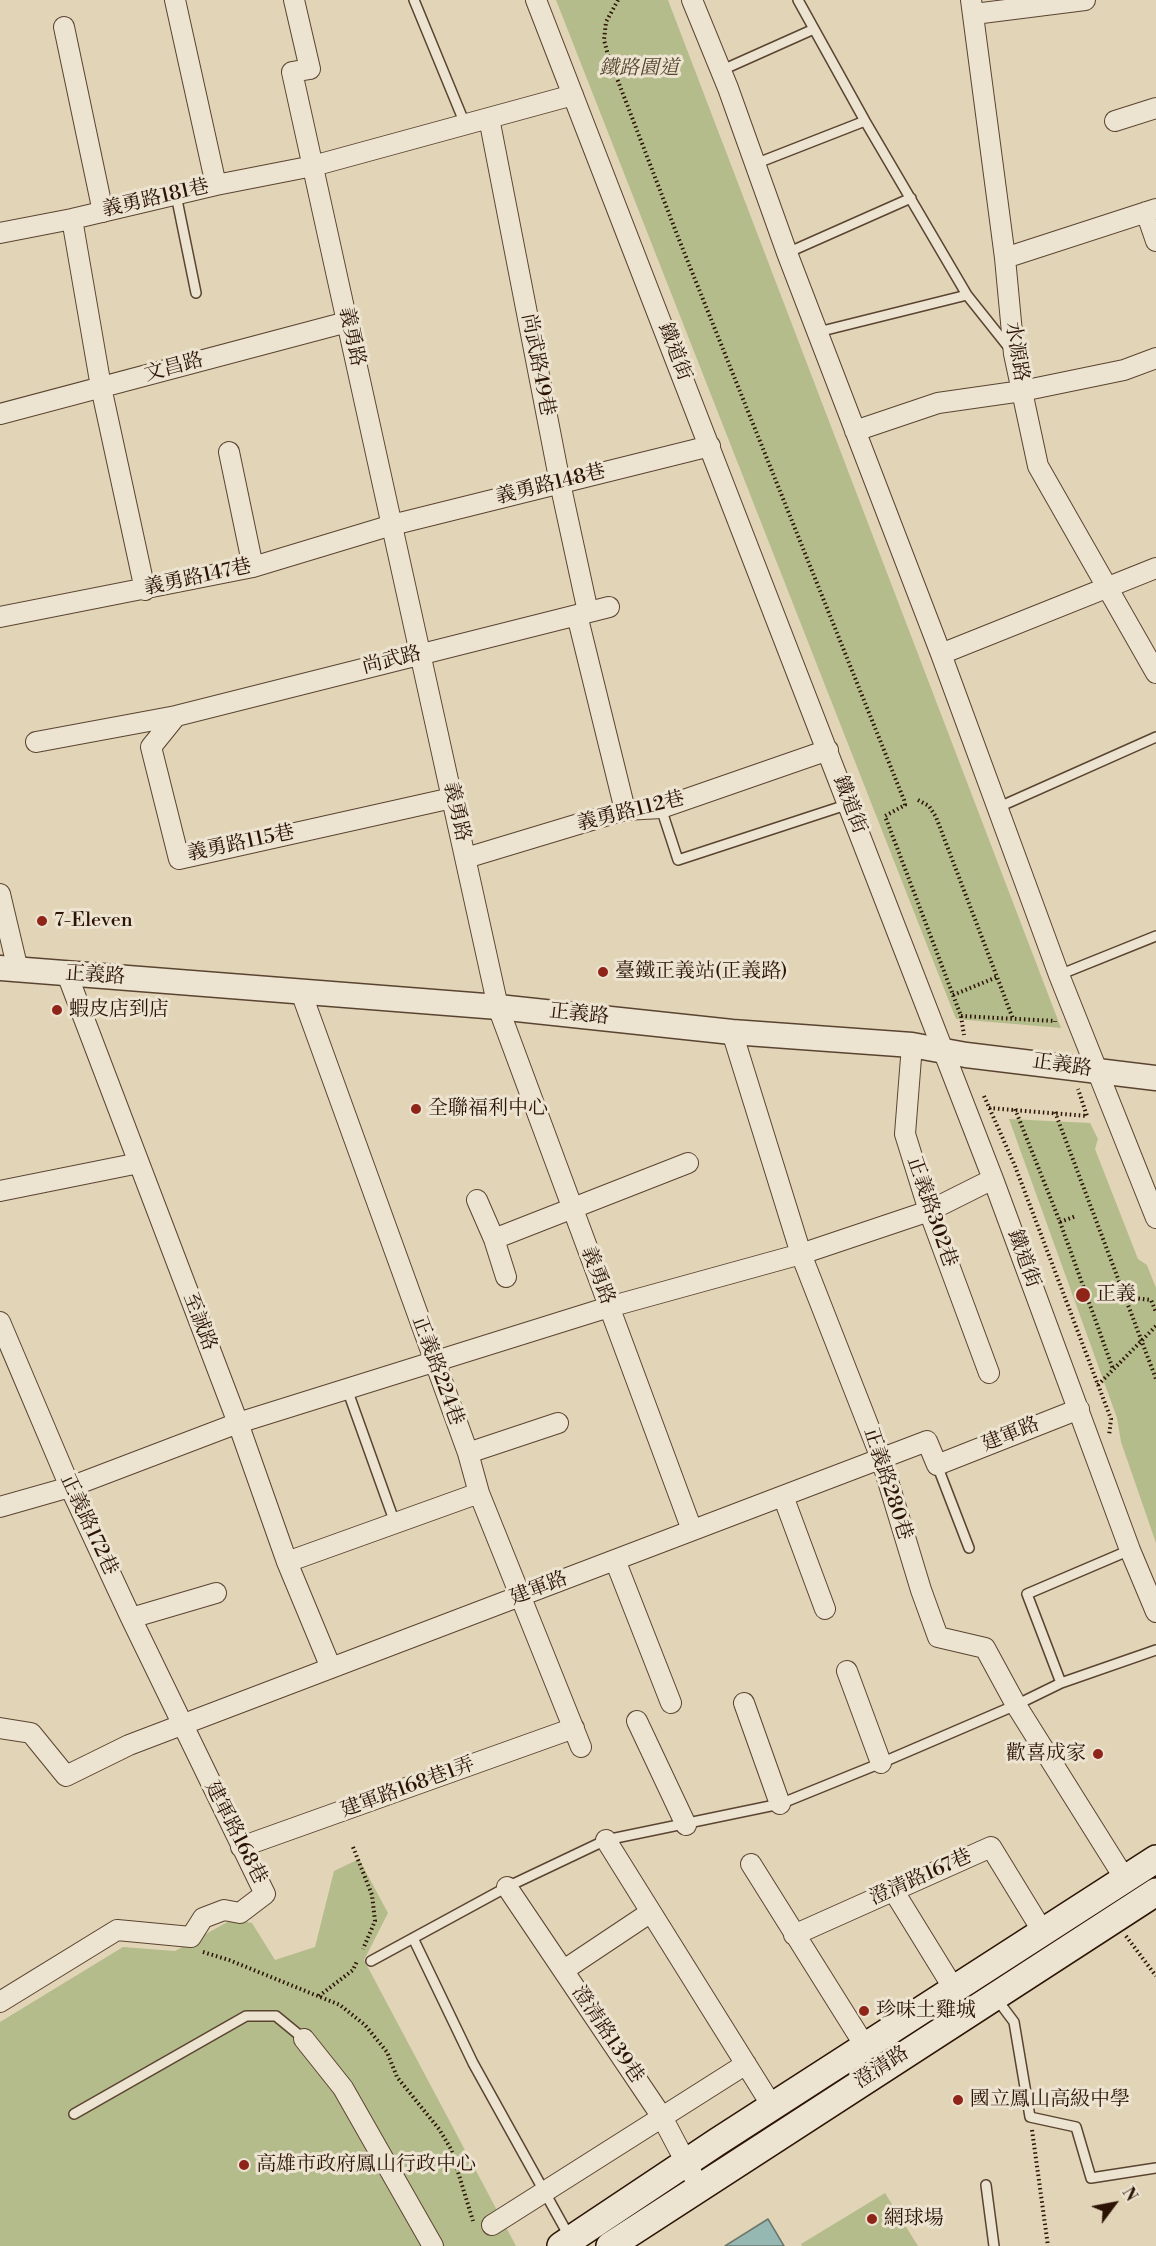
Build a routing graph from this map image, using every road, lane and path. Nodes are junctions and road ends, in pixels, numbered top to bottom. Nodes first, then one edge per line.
1 (175, 0) edge
2 (294, 0) edge
3 (414, 0) edge
4 (536, 0) edge
5 (618, 0) edge
6 (692, 0) edge
7 (798, 0) edge
8 (1085, 0) edge
9 (972, 7) edge
10 (64, 27) dead end
11 (814, 29) junction
12 (720, 71) junction
13 (573, 95) junction
14 (1156, 108) edge
15 (489, 118) junction
16 (865, 121) junction
17 (1115, 121) dead end
18 (465, 124) junction
19 (755, 164) junction
20 (313, 166) junction
21 (216, 185) junction
22 (176, 195) junction
23 (911, 198) junction
24 (1151, 211) edge
25 (104, 212) junction
26 (72, 219) junction
27 (0, 233) edge
28 (1156, 241) edge
29 (787, 253) junction
30 (1005, 258) junction
31 (196, 293) dead end
32 (967, 295) junction
33 (347, 322) junction
34 (818, 332) junction
35 (1014, 354) junction
36 (1156, 358) edge
37 (101, 387) junction
38 (1022, 391) junction
39 (0, 414) edge
40 (855, 431) junction
41 (710, 446) junction
42 (229, 452) dead end
43 (560, 483) junction
44 (392, 525) junction
45 (254, 567) junction
46 (1156, 568) edge
47 (1106, 588) junction
48 (145, 590) junction
49 (609, 607) dead end
50 (582, 614) junction
51 (0, 617) edge
52 (421, 654) junction
53 (941, 654) junction
54 (1156, 673) edge
55 (176, 716) junction
56 (1156, 737) edge
57 (36, 742) dead end
58 (828, 750) junction
59 (452, 798) junction
60 (918, 800) dead end
61 (849, 804) junction
62 (999, 807) junction
63 (661, 808) junction
64 (625, 810) junction
65 (466, 858) junction
66 (0, 894) edge
67 (1156, 936) edge
68 (9, 969) edge
69 (67, 975) junction
70 (1059, 975) junction
71 (997, 977) junction
72 (301, 992) junction
73 (953, 995) junction
74 (498, 1007) junction
75 (1013, 1019) junction
76 (1054, 1021) dead end
77 (732, 1032) junction
78 (912, 1045) junction
79 (942, 1050) junction
80 (1099, 1071) junction
81 (1156, 1078) edge
82 (1015, 1109) junction
83 (1055, 1112) junction
84 (1087, 1116) dead end
85 (139, 1163) junction
86 (688, 1163) dead end
87 (993, 1179) junction
88 (0, 1191) edge
89 (477, 1200) dead end
90 (572, 1209) junction
91 (929, 1211) junction
92 (1076, 1216) dead end
93 (1156, 1218) edge
94 (1060, 1222) junction
95 (494, 1239) junction
96 (801, 1254) junction
97 (507, 1277) dead end
98 (1125, 1297) junction
99 (609, 1307) junction
100 (1156, 1312) edge
101 (0, 1322) edge
102 (1156, 1326) edge
103 (1142, 1342) junction
104 (4, 1344) edge
105 (434, 1363) junction
106 (1113, 1369) junction
107 (989, 1373) dead end
108 (1156, 1379) edge
109 (1098, 1385) junction
110 (347, 1389) junction
111 (1079, 1409) junction
112 (238, 1423) junction
113 (558, 1423) dead end
114 (1109, 1440) dead end
115 (468, 1453) junction
116 (881, 1458) junction
117 (937, 1465) junction
118 (70, 1487) junction
119 (479, 1493) junction
120 (783, 1496) junction
121 (0, 1507) edge
122 (395, 1523) junction
123 (692, 1530) junction
124 (969, 1548) dead end
125 (1130, 1550) junction
126 (615, 1560) junction
127 (287, 1562) junction
128 (216, 1593) dead end
129 (521, 1596) junction
130 (825, 1609) dead end
131 (1156, 1612) edge
132 (131, 1618) junction
133 (1156, 1650) edge
134 (331, 1668) junction
135 (847, 1671) dead end
136 (1061, 1683) junction
137 (744, 1702) dead end
138 (671, 1703) dead end
139 (1016, 1705) junction
140 (637, 1721) dead end
141 (182, 1726) junction
142 (0, 1728) edge
143 (578, 1738) joint
144 (881, 1763) junction
145 (780, 1804) junction
146 (686, 1825) junction
147 (606, 1840) junction
148 (241, 1847) junction
149 (352, 1847) dead end
150 (1156, 1860) edge
151 (751, 1864) dead end
152 (1125, 1879) junction
153 (507, 1887) junction
154 (893, 1890) junction
155 (1156, 1892) edge
156 (651, 1912) junction
157 (1114, 1919) junction
158 (1043, 1932) junction
159 (794, 1935) junction
160 (191, 1937) junction
161 (413, 1938) junction
162 (371, 1961) dead end
163 (564, 1970) junction
164 (1156, 1976) edge
165 (954, 1989) junction
166 (994, 1996) junction
167 (318, 1997) junction
168 (0, 2002) edge
169 (304, 2039) joint
170 (865, 2046) junction
171 (746, 2064) junction
172 (771, 2106) junction
173 (74, 2115) dead end
174 (662, 2117) junction
175 (1030, 2117) junction
176 (686, 2162) junction
177 (1156, 2168) edge
178 (986, 2185) dead end
179 (699, 2187) junction
180 (546, 2192) junction
181 (484, 2226) joint
182 (566, 2243) edge
183 (433, 2246) edge
184 (610, 2246) edge
185 (994, 2246) edge
186 (1048, 2246) edge

1 - 21 street
2 - 20 street, 義勇路
3 - 18 lane
4 - 13 street, 鐵道街
5 - 73 path
6 - 12 street
7 - 11 lane
8 - 9 street
9 - 30 street, 水源路
10 - 25 street
11 - 12 lane
11 - 16 lane
12 - 19 street
13 - 15 street, 義勇路181巷
13 - 41 street, 鐵道街
14 - 17 street
15 - 18 street, 義勇路181巷
15 - 43 street, 尚武路49巷
16 - 19 lane
16 - 23 lane
18 - 20 street, 義勇路181巷
19 - 29 street
20 - 21 street, 義勇路181巷
20 - 33 street, 義勇路
21 - 22 street, 義勇路181巷
22 - 25 street, 義勇路181巷
22 - 31 lane
23 - 29 lane
23 - 32 lane
24 - 28 street
24 - 30 street
25 - 26 street, 義勇路181巷
26 - 27 street, 義勇路181巷
26 - 37 street
29 - 34 street
30 - 35 street, 水源路
32 - 34 lane
32 - 35 lane
33 - 37 street, 文昌路
33 - 44 street, 義勇路
34 - 40 street
35 - 38 street, 水源路
36 - 38 street
37 - 39 street, 文昌路
37 - 48 street
38 - 40 street
38 - 47 street, 水源路
40 - 53 street
41 - 43 street, 義勇路148巷
41 - 58 street, 鐵道街
42 - 45 street
43 - 44 street, 義勇路148巷
43 - 50 street, 尚武路49巷
44 - 45 street, 義勇路147巷
44 - 52 street, 義勇路
45 - 48 street, 義勇路147巷
46 - 47 street
47 - 53 street
47 - 54 street, 水源路
48 - 51 street, 義勇路147巷
49 - 50 street, 尚武路
50 - 52 street, 尚武路
50 - 64 street, 尚武路49巷
52 - 55 street, 尚武路
52 - 59 street, 義勇路
53 - 62 street
55 - 57 street, 尚武路
55 - 59 street, 義勇路115巷
56 - 62 lane
58 - 61 street, 鐵道街
58 - 63 street, 義勇路112巷
59 - 65 street, 義勇路
60 - 71 path
61 - 63 lane
61 - 79 street, 鐵道街
62 - 70 street
63 - 64 street, 義勇路112巷
64 - 65 street, 義勇路112巷
65 - 74 street, 義勇路
66 - 68 street
67 - 70 lane
68 - 69 street, 正義路
69 - 72 street, 正義路
69 - 85 street, 至誠路
70 - 80 street
71 - 73 path
71 - 75 path
72 - 74 street, 正義路
72 - 105 street, 正義路224巷
73 - 75 path
74 - 77 street, 正義路
74 - 90 street, 義勇路
75 - 76 path
77 - 78 street, 正義路
77 - 96 street, 正義路280巷
78 - 79 street, 正義路
78 - 91 street, 正義路302巷
79 - 80 street, 正義路
79 - 87 street, 鐵道街
80 - 81 street, 正義路
80 - 93 street
82 - 83 path
82 - 94 path
82 - 109 path
83 - 84 path
83 - 98 path
85 - 88 street
85 - 112 street, 至誠路
86 - 90 street
87 - 91 street
87 - 111 street, 鐵道街
89 - 95 street
90 - 95 street
90 - 99 street, 義勇路
91 - 96 street
91 - 107 street, 正義路302巷
92 - 94 path
94 - 106 path
95 - 97 street
96 - 99 street
96 - 116 street, 正義路280巷
98 - 100 path
98 - 103 path
99 - 105 street
99 - 123 street, 義勇路
101 - 104 street, 正義路172巷
102 - 103 path
103 - 106 path
103 - 108 path
104 - 118 street, 正義路172巷
105 - 110 street
105 - 115 street, 正義路224巷
106 - 109 path
109 - 114 path
110 - 112 street
110 - 122 lane
111 - 117 street, 建軍路
111 - 125 street, 鐵道街
112 - 118 street
112 - 127 street, 至誠路
113 - 115 street
115 - 119 street, 正義路224巷
116 - 117 street, 建軍路
116 - 120 street, 建軍路
116 - 139 street, 正義路280巷
117 - 124 lane
118 - 121 street
118 - 132 street, 正義路172巷
119 - 122 street
119 - 129 street, 正義路224巷
120 - 123 street, 建軍路
120 - 130 street
122 - 127 street
123 - 126 street, 建軍路
125 - 131 street, 鐵道街
125 - 136 lane
126 - 129 street, 建軍路
126 - 138 street
127 - 134 street, 至誠路
128 - 132 street
129 - 134 street, 建軍路
129 - 143 street, 正義路224巷
132 - 141 street, 正義路172巷
133 - 136 lane
134 - 141 street, 建軍路
135 - 144 street
136 - 139 lane
137 - 145 street
139 - 144 lane
139 - 152 street, 正義路280巷
140 - 146 street
141 - 142 street, 建軍路
141 - 148 street, 建軍路168巷
143 - 148 street, 建軍路168巷1弄
144 - 145 lane
145 - 146 lane
146 - 147 lane
147 - 153 lane
147 - 156 street
148 - 160 street, 建軍路168巷
149 - 167 path
150 - 152 main road, 澄清路
150 - 176 main road, 澄清路
151 - 159 street
152 - 158 main road, 澄清路
153 - 161 lane
153 - 163 street, 澄清路139巷
154 - 158 street, 澄清路167巷
154 - 159 street, 澄清路167巷
154 - 165 street
155 - 157 main road, 澄清路
156 - 163 street
156 - 171 street
157 - 164 path
157 - 166 main road, 澄清路
158 - 165 main road, 澄清路
159 - 170 street
160 - 167 path
160 - 168 street
161 - 162 lane
161 - 180 lane
163 - 174 street, 澄清路139巷
165 - 170 main road, 澄清路
166 - 175 lane
166 - 179 main road, 澄清路
167 - 181 path
169 - 173 lane
169 - 183 street
170 - 172 main road, 澄清路
171 - 172 street
171 - 174 street
172 - 176 main road, 澄清路
174 - 176 street, 澄清路139巷
174 - 180 street
175 - 177 lane
175 - 186 path
176 - 179 street, 澄清路139巷
176 - 182 main road, 澄清路
178 - 185 lane
179 - 184 main road, 澄清路
180 - 181 street
180 - 182 lane

